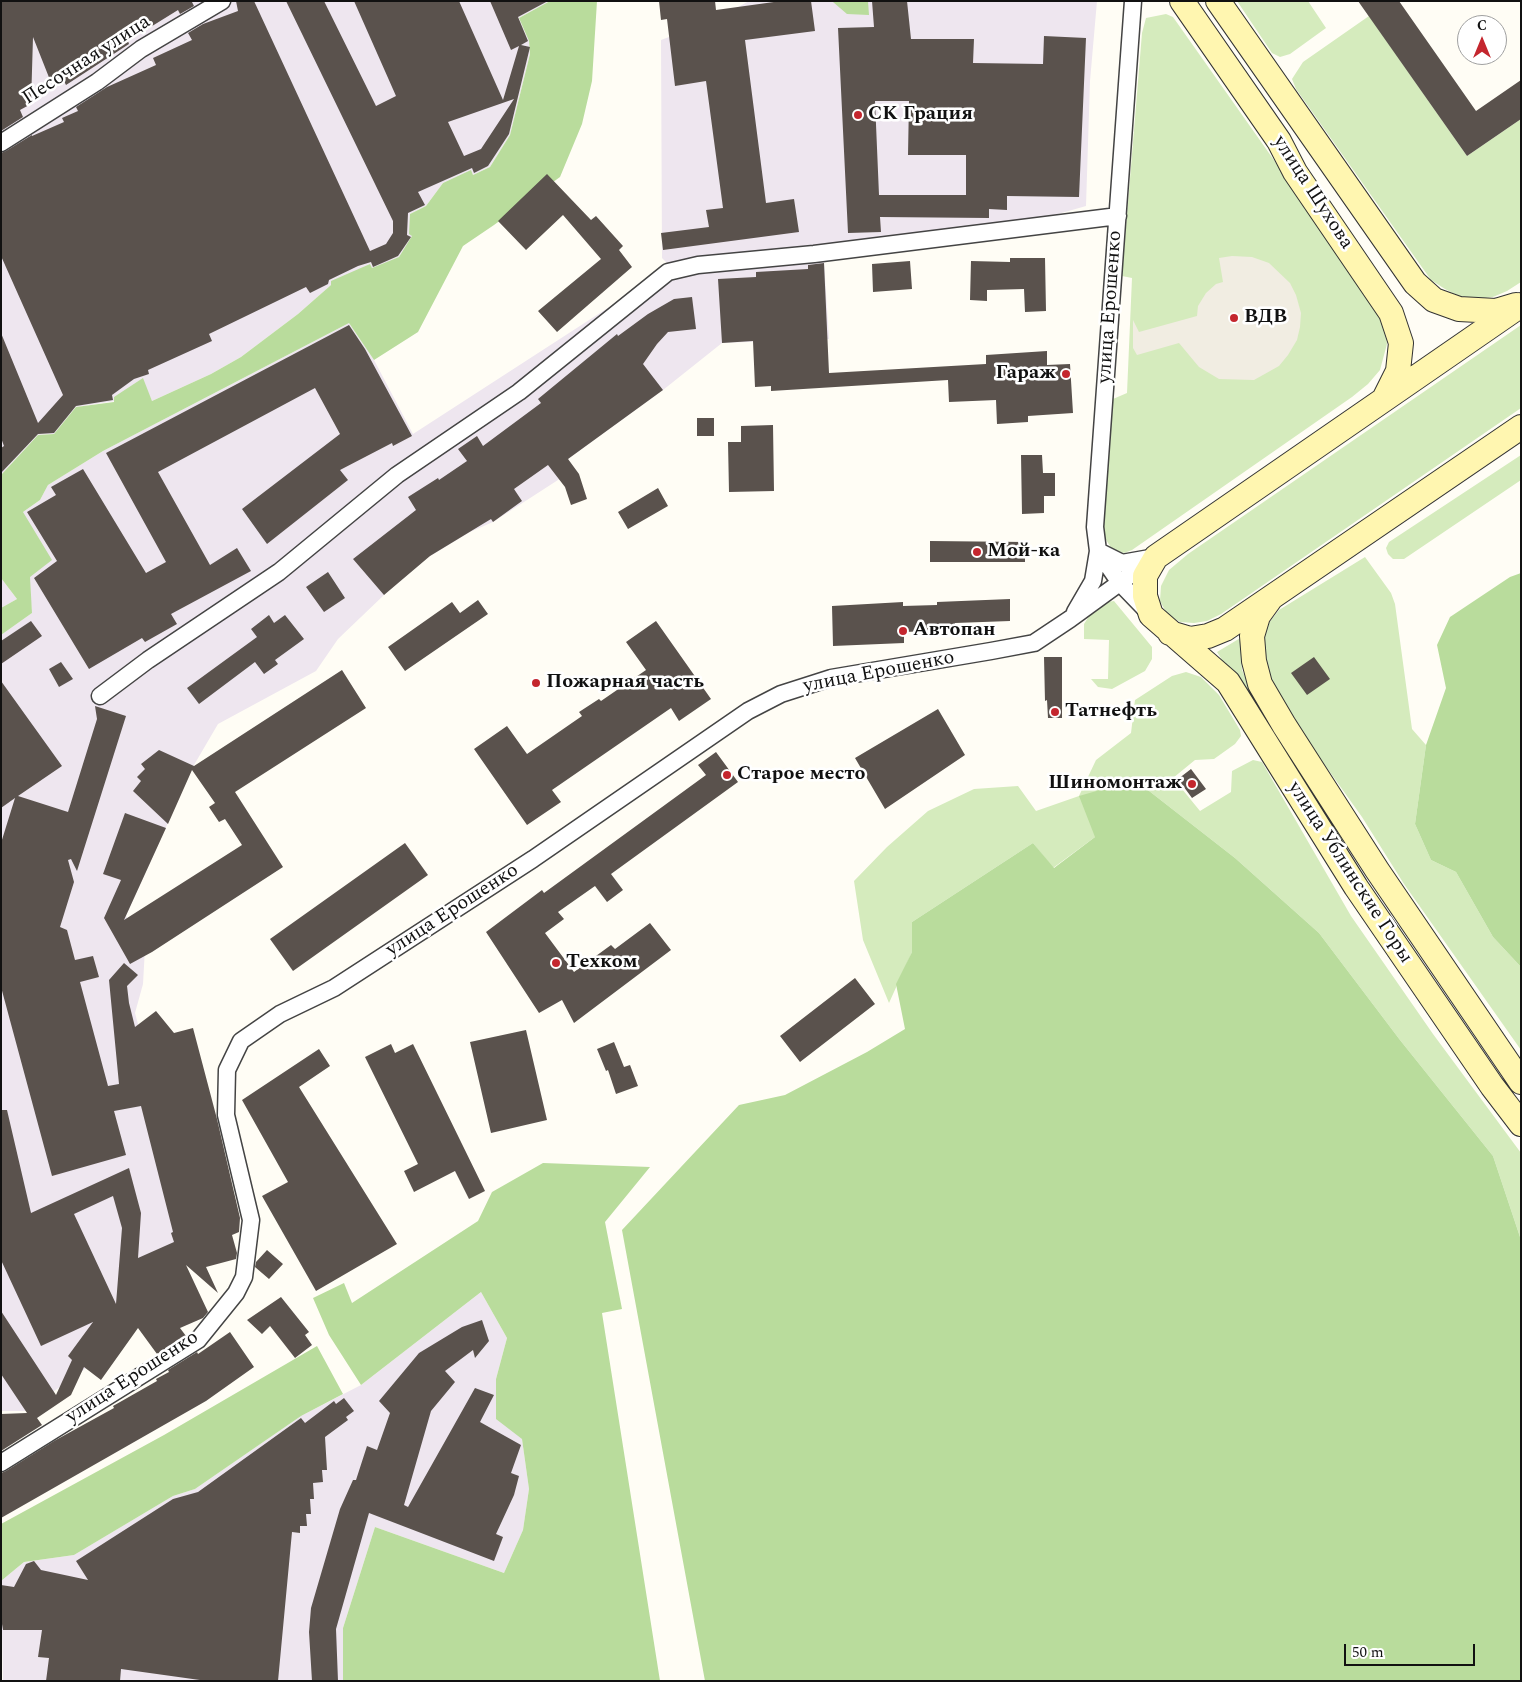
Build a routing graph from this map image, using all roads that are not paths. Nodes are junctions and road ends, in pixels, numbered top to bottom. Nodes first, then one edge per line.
1 (222, 1) edge
2 (1133, 1) edge
3 (1182, 1) edge
4 (1218, 1) edge
5 (1, 143) edge
6 (1118, 216) junction
7 (1521, 305) edge
8 (1386, 397) junction
9 (1521, 427) edge
10 (1098, 551) junction
11 (1156, 557) junction
12 (1120, 583) junction
13 (1271, 598) junction
14 (1151, 615) junction
15 (1070, 619) junction
16 (1169, 632) junction
17 (100, 696) dead end
18 (1521, 1082) edge
19 (1521, 1124) edge
20 (1, 1463) edge

1 - 5 street, Песочная улица
2 - 6 street, улица Ерошенко
3 - 8 main road, улица Шухова
4 - 7 main road, улица Шухова
6 - 10 street, улица Ерошенко
6 - 17 street
7 - 8 main road, улица Ерошенко
8 - 11 main road, улица Ерошенко
9 - 13 main road
10 - 11 street, улица Ерошенко
10 - 12 street
10 - 15 street
11 - 12 street, улица Ерошенко
11 - 14 main road, улица Ерошенко
12 - 14 street
12 - 15 street, улица Ерошенко
13 - 16 main road
13 - 18 main road, улица Ублинские Горы
14 - 16 main road
15 - 20 street, улица Ерошенко
16 - 19 main road, улица Ублинские Горы

